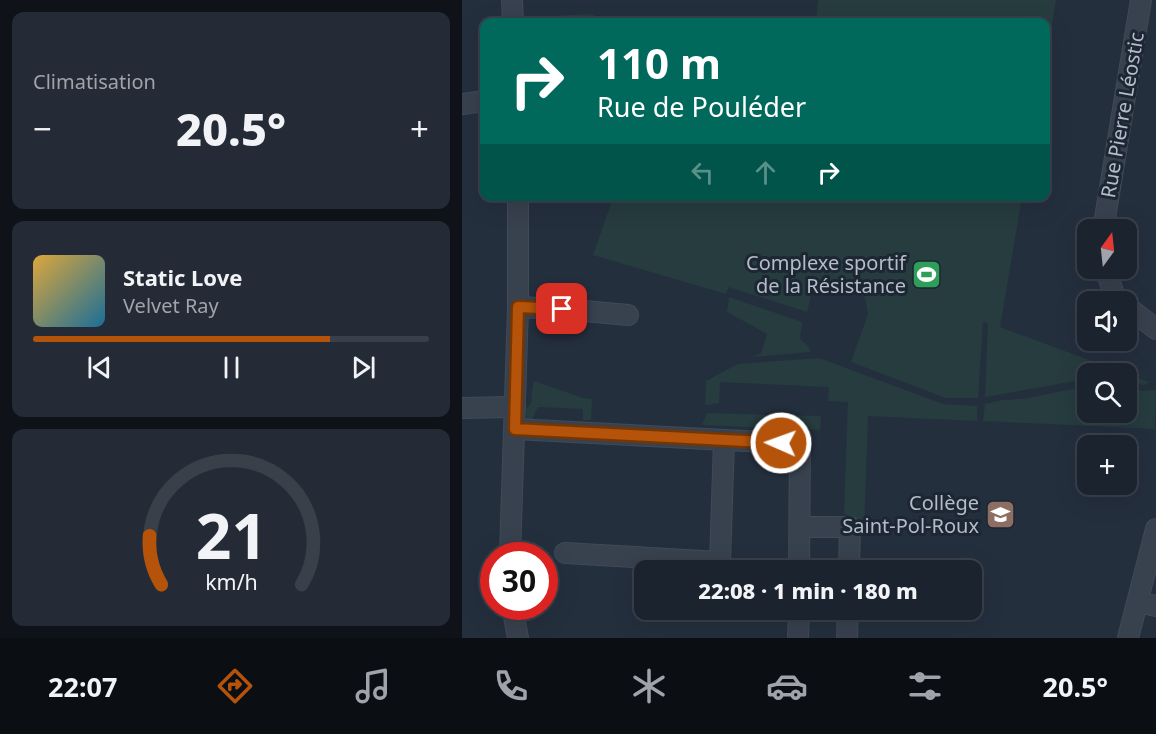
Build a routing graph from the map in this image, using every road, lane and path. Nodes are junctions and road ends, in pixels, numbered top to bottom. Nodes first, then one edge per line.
1 (512, 0) edge
2 (1142, 0) edge
3 (513, 18) edge
4 (480, 102) edge
5 (462, 104) edge
6 (518, 201) edge
7 (1104, 219) edge
8 (518, 307) junction
9 (1137, 314) edge
10 (628, 315) dead end
11 (1156, 328) edge
12 (515, 407) junction
13 (462, 408) edge
14 (515, 429) junction
15 (724, 441) junction
16 (800, 527) junction
17 (1156, 529) edge
18 (511, 542) edge
19 (565, 553) dead end
20 (799, 560) edge
21 (849, 560) edge
22 (1152, 565) edge
23 (1147, 604) edge
24 (515, 620) edge
25 (799, 620) edge
26 (848, 620) edge
27 (519, 638) edge
28 (798, 638) edge
29 (847, 638) edge
30 (1128, 638) edge

1 - 3 street
2 - 7 street, Rue Pierre Léostic
4 - 5 street
6 - 8 street
8 - 10 street
8 - 12 street
9 - 11 street
12 - 13 street
12 - 14 street
14 - 15 street
14 - 18 street
15 - 16 street
15 - 19 street
16 - 20 street
16 - 21 street
17 - 22 street
22 - 23 street
23 - 30 street
24 - 27 street
25 - 28 street
26 - 29 street

